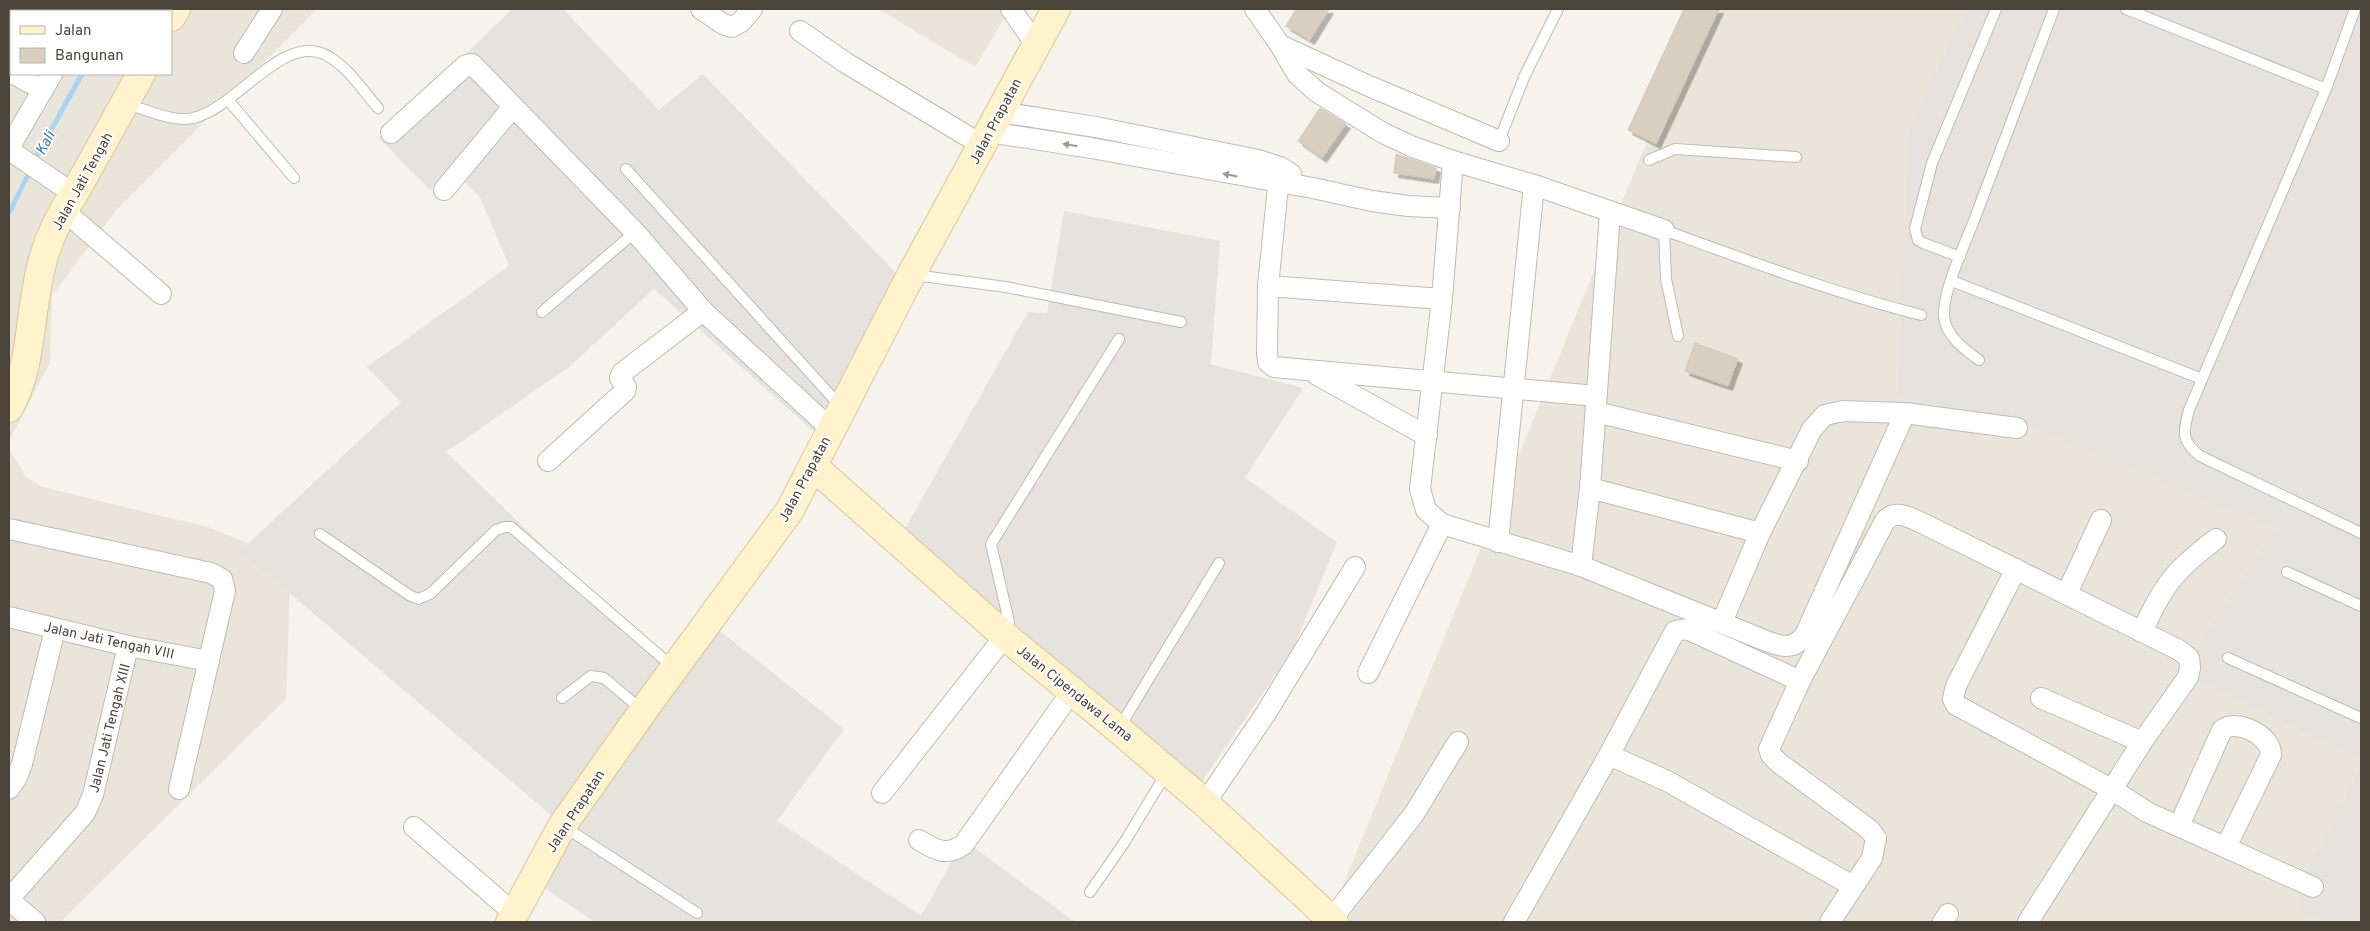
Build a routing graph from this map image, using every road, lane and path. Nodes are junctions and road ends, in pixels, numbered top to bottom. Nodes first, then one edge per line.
1 (272, 9) edge
2 (701, 9) edge
3 (752, 9) edge
4 (1011, 9) edge
5 (1056, 9) edge
6 (1255, 9) edge
7 (1558, 9) edge
8 (1996, 9) edge
9 (2054, 9) edge
10 (2126, 9) edge
11 (2355, 9) edge
12 (800, 31) dead end
13 (1036, 45) junction
14 (1280, 45) junction
15 (244, 53) dead end
16 (22, 75) edge
17 (140, 75) edge
18 (47, 82) edge
19 (2326, 89) junction
20 (229, 101) junction
21 (125, 104) junction
22 (512, 107) junction
23 (378, 108) dead end
24 (990, 130) junction
25 (391, 133) dead end
26 (1147, 137) junction
27 (1499, 141) joint
28 (1796, 157) dead end
29 (20, 158) edge
30 (1144, 159) junction
31 (1649, 160) dead end
32 (1453, 161) junction
33 (626, 169) dead end
34 (1279, 176) junction
35 (294, 178) dead end
36 (1534, 185) junction
37 (444, 190) dead end
38 (69, 202) junction
39 (1450, 208) junction
40 (1610, 213) junction
41 (1664, 230) junction
42 (635, 232) junction
43 (1960, 257) junction
44 (911, 275) junction
45 (1952, 281) junction
46 (1268, 286) junction
47 (161, 294) dead end
48 (1442, 299) junction
49 (542, 312) dead end
50 (703, 312) junction
51 (1921, 315) dead end
52 (1181, 322) dead end
53 (1678, 336) dead end
54 (1119, 339) dead end
55 (1979, 360) dead end
56 (1311, 372) junction
57 (2202, 379) junction
58 (1434, 382) junction
59 (1513, 388) junction
60 (1596, 404) junction
61 (9, 408) edge
62 (1904, 413) junction
63 (836, 418) junction
64 (2017, 428) dead end
65 (1427, 436) junction
66 (548, 461) dead end
67 (1798, 462) junction
68 (814, 467) junction
69 (1590, 488) junction
70 (2102, 520) dead end
71 (1442, 524) junction
72 (9, 529) edge
73 (1760, 533) junction
74 (2361, 533) edge
75 (320, 534) dead end
76 (2216, 539) dead end
77 (1498, 542) junction
78 (1219, 563) dead end
79 (1581, 566) junction
80 (1355, 567) dead end
81 (2016, 569) junction
82 (2287, 572) dead end
83 (2067, 593) junction
84 (2361, 606) edge
85 (9, 617) edge
86 (1722, 622) junction
87 (55, 629) junction
88 (2142, 632) junction
89 (1005, 636) junction
90 (128, 646) junction
91 (2228, 658) dead end
92 (209, 661) junction
93 (674, 668) junction
94 (1368, 673) dead end
95 (1800, 681) junction
96 (1072, 690) junction
97 (562, 698) dead end
98 (2041, 698) dead end
99 (642, 711) junction
100 (2361, 718) edge
101 (1118, 728) junction
102 (1458, 742) dead end
103 (2142, 742) junction
104 (1609, 755) junction
105 (1167, 771) junction
106 (9, 788) edge
107 (179, 789) dead end
108 (2113, 790) junction
109 (882, 793) dead end
110 (1204, 804) junction
111 (562, 826) junction
112 (2179, 826) junction
113 (414, 827) dead end
114 (919, 840) dead end
115 (2226, 847) junction
116 (1854, 886) junction
117 (2313, 887) dead end
118 (1090, 892) dead end
119 (9, 900) edge
120 (696, 913) dead end
121 (513, 918) edge
122 (1332, 921) edge
123 (35, 922) edge
124 (1514, 922) edge
125 (1830, 922) edge
126 (2028, 922) edge

1 - 15 street
2 - 3 street
4 - 13 street
5 - 13 street, Jalan Prapatan
6 - 14 street
7 - 27 lane
8 - 43 lane
9 - 43 lane
10 - 19 lane
11 - 19 lane
12 - 24 street
13 - 24 street, Jalan Prapatan
14 - 27 street
14 - 32 street
16 - 18 street
17 - 21 street, Jalan Jati Tengah
18 - 29 street
19 - 57 lane
20 - 21 lane
20 - 23 lane
20 - 35 lane
21 - 38 street, Jalan Jati Tengah
22 - 25 street
22 - 37 street
22 - 42 street
24 - 26 street
30 -> 24 street
24 - 44 street, Jalan Prapatan
26 - 30 street
26 - 34 street
28 - 31 lane
29 - 38 street
34 -> 30 street
32 - 36 street
32 - 39 street
33 - 63 lane
34 - 39 street
34 - 46 street
36 - 40 street
36 - 59 street
38 - 47 street
38 - 61 street, Jalan Jati Tengah
39 - 48 street
40 - 41 street
40 - 60 street
41 - 51 lane
41 - 53 lane
42 - 49 lane
42 - 50 street
43 - 45 lane
44 - 52 lane
44 - 63 street, Jalan Prapatan
45 - 55 lane
45 - 57 lane
46 - 48 street
46 - 56 street
48 - 58 street
50 - 63 street
50 - 66 street
54 - 89 lane
56 - 58 street
56 - 65 street
57 - 74 lane
58 - 59 street
58 - 65 street
59 - 60 street
59 - 77 street
60 - 67 street
60 - 69 street
62 - 64 street
62 - 67 street
62 - 86 street
63 - 68 street, Jalan Prapatan
65 - 71 street
67 - 73 street
68 - 89 street, Jalan Cipendawa Lama
68 - 93 street, Jalan Prapatan
69 - 73 street
69 - 79 street
70 - 83 street
71 - 77 street
71 - 94 street
72 - 92 street
73 - 86 street
75 - 93 lane
76 - 88 street
77 - 79 street
78 - 101 lane
79 - 86 street
80 - 110 street
81 - 83 street
81 - 95 street
81 - 108 street
82 - 84 lane
83 - 88 street
85 - 87 street, Jalan Jati Tengah VIII
87 - 90 street, Jalan Jati Tengah VIII
87 - 106 street
88 - 103 street
89 - 96 street, Jalan Cipendawa Lama
89 - 109 street
90 - 92 street, Jalan Jati Tengah VIII
90 - 119 street, Jalan Jati Tengah XIII
91 - 100 lane
92 - 107 street
93 - 99 street, Jalan Prapatan
95 - 104 street
95 - 116 street
96 - 101 street, Jalan Cipendawa Lama
96 - 114 street
97 - 99 lane
98 - 103 street
99 - 111 street, Jalan Prapatan
101 - 105 street, Jalan Cipendawa Lama
102 - 122 street
103 - 108 street
104 - 116 street
104 - 124 street
105 - 110 street, Jalan Cipendawa Lama
105 - 118 lane
108 - 112 street
108 - 126 street
110 - 122 street, Jalan Cipendawa Lama
111 - 120 lane
111 - 121 street, Jalan Prapatan
112 - 115 street
112 - 115 street
113 - 121 street
115 - 117 street
116 - 125 street
119 - 123 street

